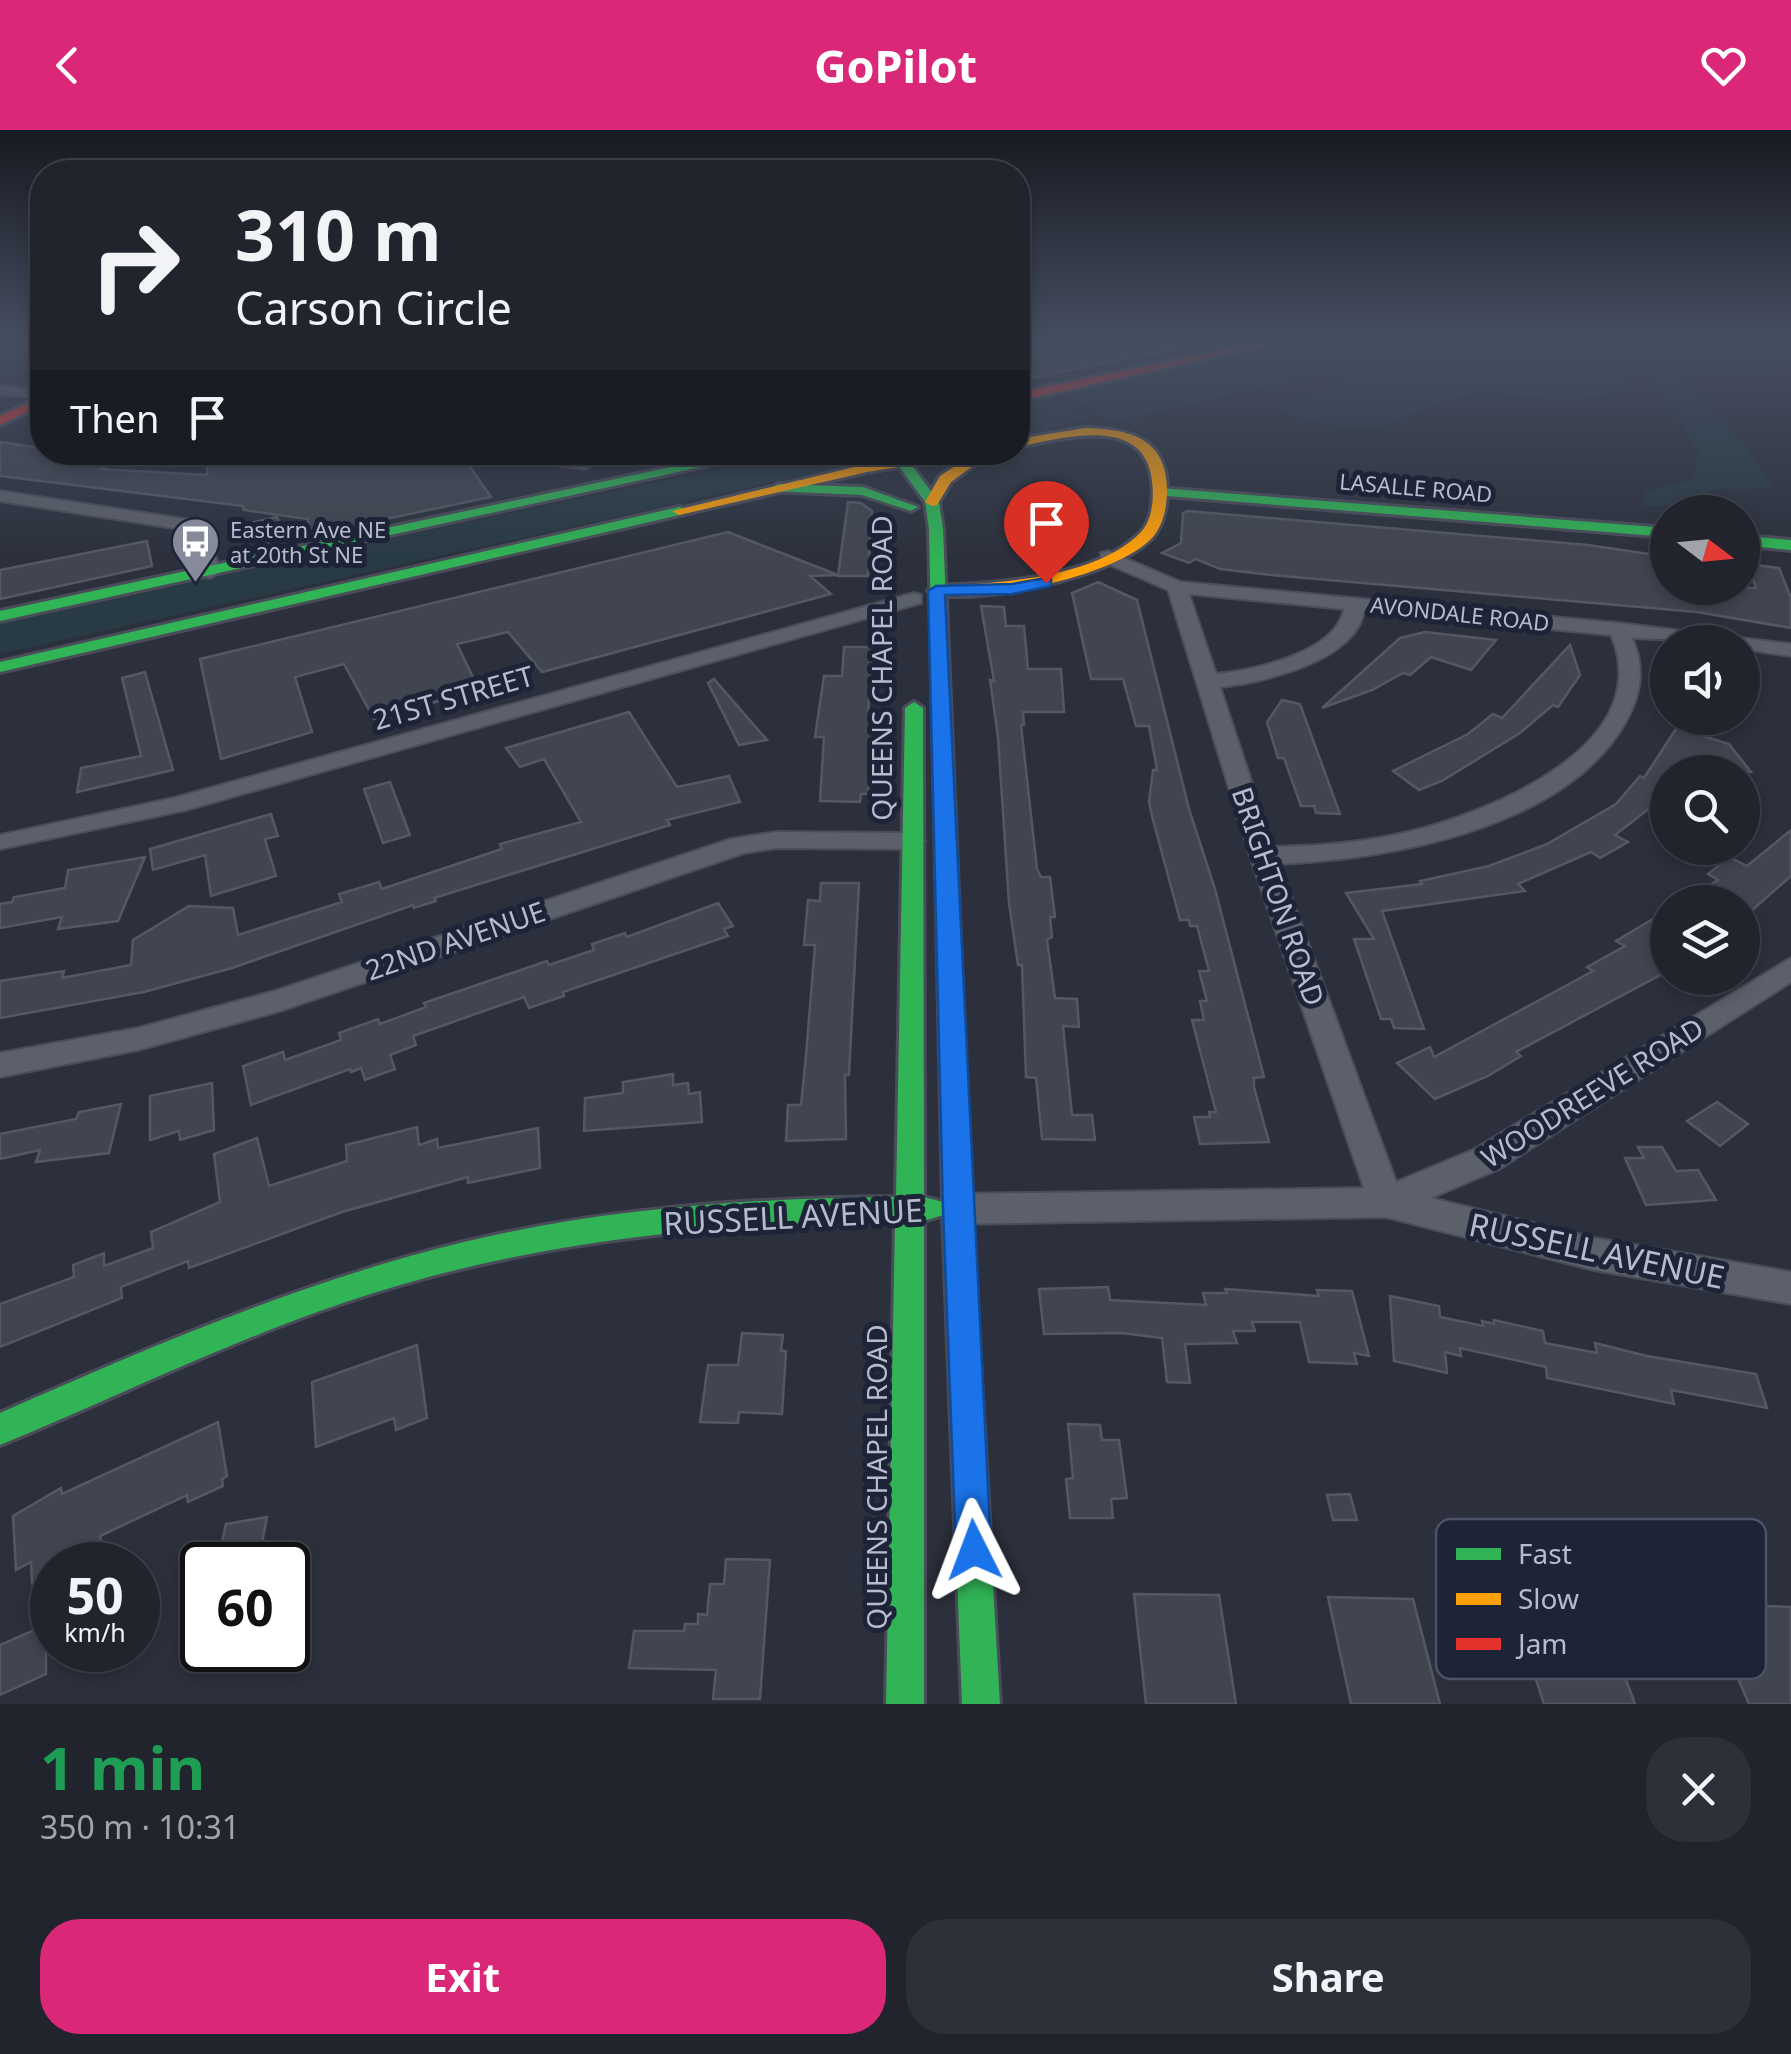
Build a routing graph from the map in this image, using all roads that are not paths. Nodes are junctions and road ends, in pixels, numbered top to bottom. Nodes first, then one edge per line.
1 (1030, 440) edge
2 (593, 465) edge
3 (702, 465) edge
4 (871, 465) edge
5 (902, 465) edge
6 (967, 465) edge
7 (601, 487) junction
8 (778, 488) junction
9 (1160, 492) junction
10 (0, 496) edge
11 (922, 504) junction
12 (1650, 532) edge
13 (1760, 542) edge
14 (1791, 546) edge
15 (1108, 557) junction
16 (210, 572) junction
17 (1177, 587) junction
18 (922, 602) junction
19 (1354, 603) junction
20 (0, 616) edge
21 (1618, 629) junction
22 (1650, 632) edge
23 (1760, 645) edge
24 (1791, 650) edge
25 (0, 667) edge
26 (1210, 681) junction
27 (914, 692) dead end
28 (912, 841) junction
29 (6, 842) dead end
30 (1263, 856) junction
31 (1791, 968) edge
32 (0, 1066) edge
33 (1386, 1202) junction
34 (906, 1208) junction
35 (957, 1209) junction
36 (1791, 1288) edge
37 (0, 1429) edge
38 (905, 1704) edge
39 (981, 1704) edge

1 - 9 main road
2 - 7 street
3 - 7 main road
4 - 8 main road
5 - 11 main road, QUEENS CHAPEL ROAD
6 - 11 main road
7 - 16 main road
8 - 11 main road
8 - 25 main road
9 - 12 main road, LASALLE ROAD
9 - 15 main road
10 - 16 street
11 - 18 main road, QUEENS CHAPEL ROAD
13 - 14 main road
15 - 17 street, AVONDALE ROAD
15 - 18 main road
16 - 20 main road
17 - 19 street, AVONDALE ROAD
17 - 26 street, BRIGHTON ROAD
18 - 29 street, 21ST STREET
18 - 35 main road, QUEENS CHAPEL ROAD
19 - 21 street, AVONDALE ROAD
19 - 26 street
21 - 22 street, AVONDALE ROAD
21 - 30 street
23 - 24 street, AVONDALE ROAD
26 - 30 street, BRIGHTON ROAD
27 - 28 main road, QUEENS CHAPEL ROAD
28 - 32 street, 22ND AVENUE
28 - 34 main road, QUEENS CHAPEL ROAD
30 - 33 street, BRIGHTON ROAD
31 - 33 street, WOODREEVE ROAD
33 - 35 street, RUSSELL AVENUE
33 - 36 street, RUSSELL AVENUE
34 - 35 main road, RUSSELL AVENUE
34 - 37 main road, RUSSELL AVENUE
34 - 38 main road, QUEENS CHAPEL ROAD
35 - 39 main road, QUEENS CHAPEL ROAD

